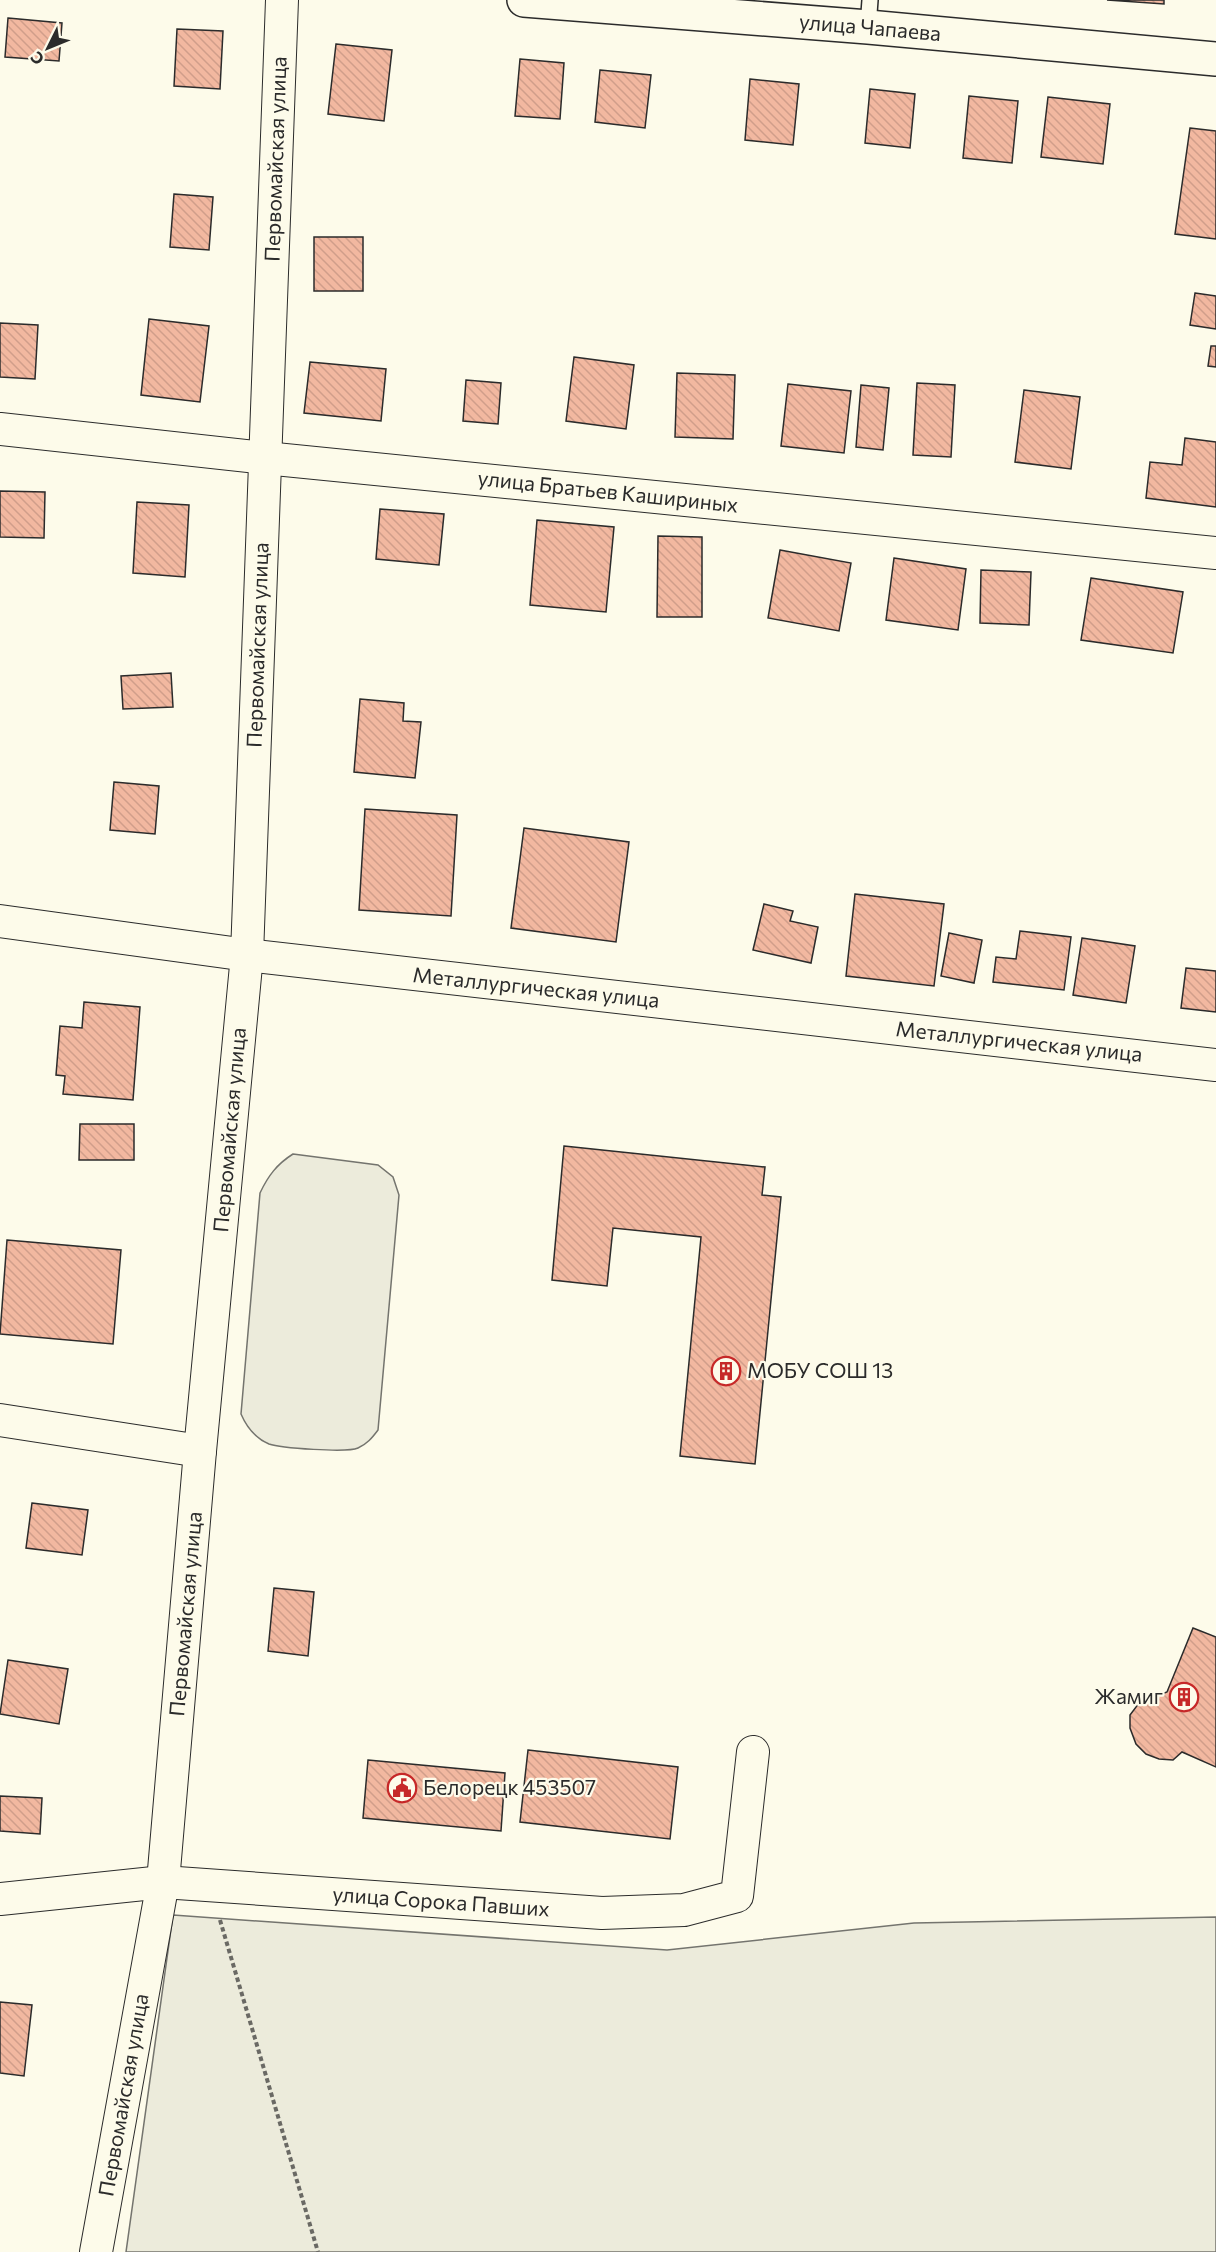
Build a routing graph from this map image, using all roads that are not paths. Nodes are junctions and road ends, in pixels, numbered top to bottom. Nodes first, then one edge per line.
1 (282, 0) edge
2 (524, 0) edge
3 (703, 8) edge
4 (869, 14) edge
5 (1216, 59) edge
6 (0, 429) edge
7 (265, 458) junction
8 (1216, 553) edge
9 (0, 921) edge
10 (247, 955) junction
11 (1216, 1065) edge
12 (0, 1420) edge
13 (200, 1451) junction
14 (753, 1752) dead end
15 (163, 1882) junction
16 (0, 1899) edge
17 (96, 2252) edge

1 - 7 street, Первомайская улица
2 - 3 street, улица Чапаева
3 - 4 street, улица Чапаева
4 - 5 street, улица Чапаева
6 - 7 street, улица Братьев Кашириных
7 - 8 street, улица Братьев Кашириных
7 - 10 street, Первомайская улица
9 - 10 street, Металлургическая улица
10 - 11 street, Металлургическая улица
10 - 13 street, Первомайская улица
12 - 13 street
13 - 15 street, Первомайская улица
14 - 15 street, улица Сорока Павших
15 - 16 street, улица Сорока Павших
15 - 17 street, Первомайская улица

